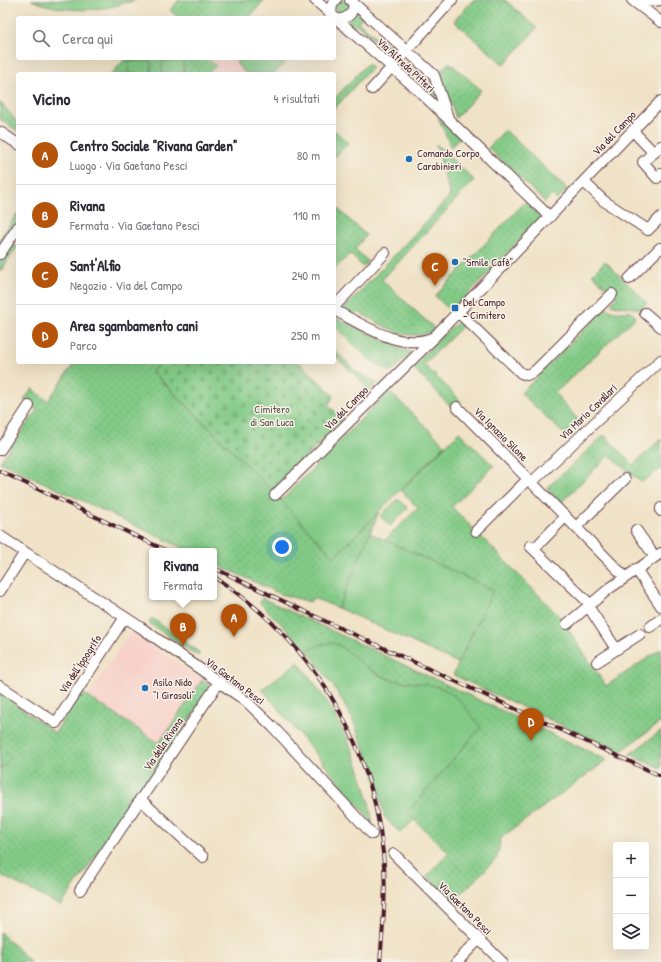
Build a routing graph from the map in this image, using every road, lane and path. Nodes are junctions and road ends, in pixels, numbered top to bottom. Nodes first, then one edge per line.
1 (315, 0) edge
2 (336, 0) edge
3 (452, 0) edge
4 (633, 0) edge
5 (658, 0) edge
6 (352, 2) edge
7 (333, 16) edge
8 (334, 16) edge
9 (336, 17) edge
10 (336, 19) edge
11 (658, 19) edge
12 (407, 50) junction
13 (392, 66) junction
14 (372, 89) dead end
15 (661, 101) edge
16 (457, 128) junction
17 (633, 131) junction
18 (0, 132) edge
19 (16, 143) edge
20 (657, 150) edge
21 (661, 174) edge
22 (584, 182) junction
23 (550, 217) junction
24 (661, 217) edge
25 (16, 230) edge
26 (661, 249) edge
27 (385, 253) dead end
28 (0, 254) edge
29 (629, 279) dead end
30 (612, 294) dead end
31 (336, 306) edge
32 (336, 309) edge
33 (459, 313) junction
34 (645, 313) dead end
35 (661, 327) edge
36 (434, 337) junction
37 (661, 360) edge
38 (29, 406) dead end
39 (457, 407) dead end
40 (0, 450) edge
41 (625, 479) dead end
42 (530, 480) junction
43 (275, 495) dead end
44 (566, 516) junction
45 (576, 527) junction
46 (476, 530) dead end
47 (636, 530) dead end
48 (0, 536) edge
49 (25, 552) junction
50 (658, 555) edge
51 (636, 569) junction
52 (625, 577) junction
53 (0, 591) edge
54 (589, 605) junction
55 (661, 606) edge
56 (125, 617) junction
57 (661, 619) edge
58 (567, 624) dead end
59 (650, 627) dead end
60 (640, 634) dead end
61 (616, 649) junction
62 (598, 662) dead end
63 (219, 682) junction
64 (0, 686) edge
65 (140, 799) junction
66 (372, 834) dead end
67 (394, 854) dead end
68 (203, 857) dead end
69 (80, 890) dead end
70 (479, 939) junction
71 (457, 962) edge
72 (502, 962) edge

1 - 7 street, Via Alfredo Pitteri
2 - 8 street
3 - 12 street
4 - 5 street
4 - 11 street
5 - 11 street
6 - 9 street, Via Alfredo Pitteri
6 - 12 street, Via Alfredo Pitteri
10 - 13 street, Via Alfredo Pitteri
12 - 13 street
12 - 16 street, Via Alfredo Pitteri
13 - 14 street
13 - 16 street, Via Alfredo Pitteri
15 - 17 street, Via del Campo
16 - 23 street, Via Alfredo Pitteri
17 - 20 street
17 - 22 street, Via del Campo
18 - 19 street
20 - 21 street
22 - 23 street, Via del Campo
22 - 24 street
23 - 33 street, Via del Campo
25 - 28 street
26 - 29 street
27 - 31 street
30 - 33 street
32 - 36 street
33 - 36 street, Via del Campo
34 - 35 street
36 - 43 street, Via del Campo
37 - 42 street, Via Mario Cavallari
38 - 40 street
39 - 42 street, Via Ignazio Silone
41 - 45 street
42 - 44 street, Via Ignazio Silone
42 - 46 street, Via Ignazio Silone
44 - 45 street, Via Ignazio Silone
44 - 54 street
45 - 52 street, Via Ignazio Silone
47 - 50 street
48 - 49 street, Via Gaetano Pesci
49 - 53 street
49 - 56 street, Via Gaetano Pesci
50 - 51 street
51 - 52 street
51 - 55 street
52 - 54 street
54 - 58 street
54 - 61 street
56 - 63 street, Via Gaetano Pesci
56 - 64 street, Via dell'Ippogrifo
57 - 59 street
60 - 61 street
61 - 62 street
63 - 65 street, Via della Rivana
63 - 66 street, Via Gaetano Pesci
65 - 68 street
65 - 69 street, Via della Rivana
67 - 70 street, Via Gaetano Pesci
70 - 71 street
70 - 72 street, Via Gaetano Pesci

